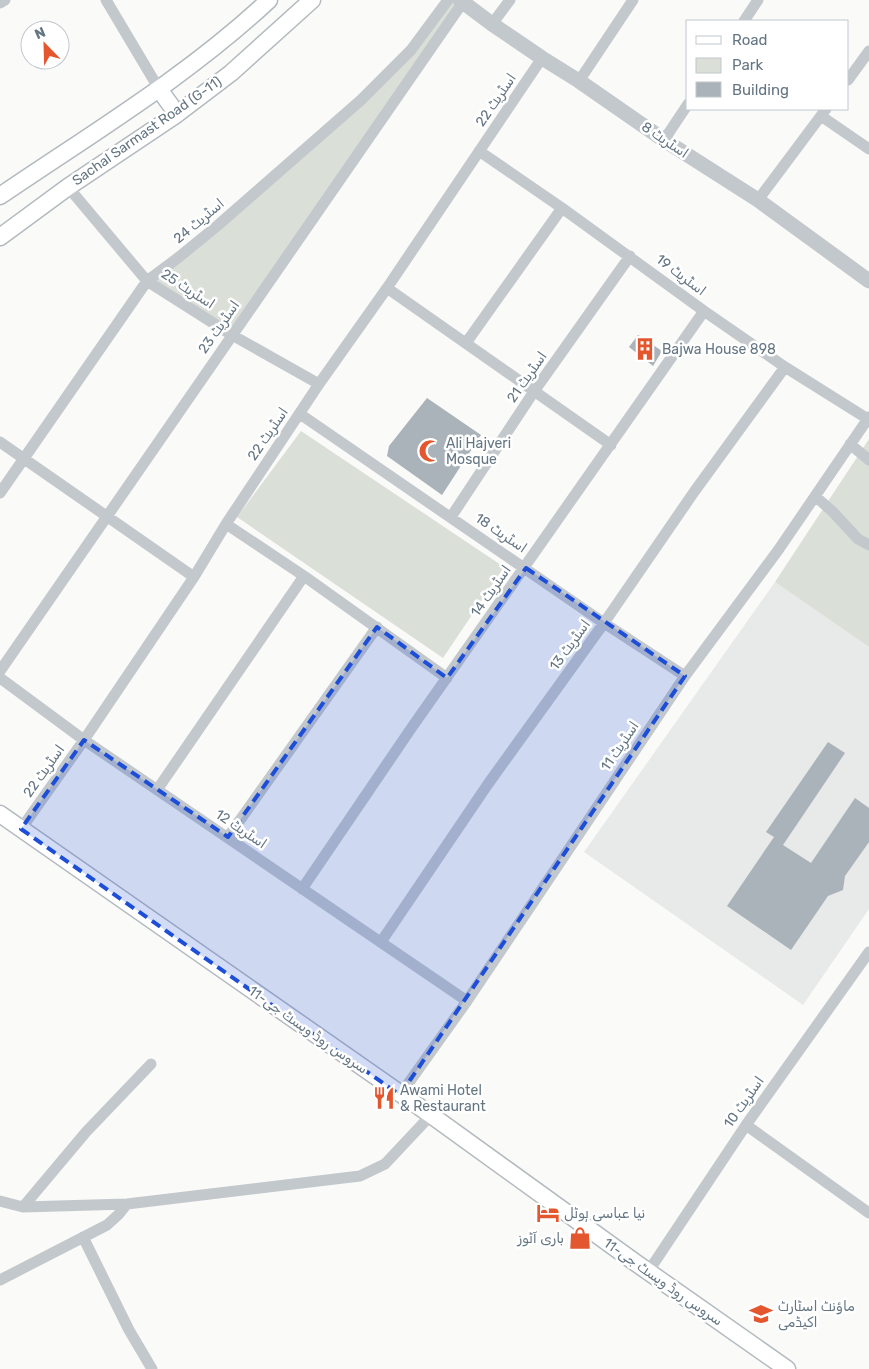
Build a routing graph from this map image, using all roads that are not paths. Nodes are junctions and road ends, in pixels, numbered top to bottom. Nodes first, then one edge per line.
1 (5, 0) edge
2 (106, 0) edge
3 (269, 0) edge
4 (312, 0) edge
5 (510, 0) edge
6 (633, 0) edge
7 (758, 0) edge
8 (457, 1) edge
9 (0, 3) edge
10 (745, 20) edge
11 (492, 24) junction
12 (869, 51) edge
13 (542, 58) junction
14 (849, 79) edge
15 (579, 81) junction
16 (158, 89) junction
17 (686, 107) edge
18 (824, 112) edge
19 (177, 114) junction
20 (664, 140) junction
21 (869, 150) edge
22 (479, 151) junction
23 (68, 186) junction
24 (0, 196) edge
25 (758, 200) junction
26 (562, 208) junction
27 (0, 237) edge
28 (630, 256) junction
29 (147, 280) junction
30 (869, 281) edge
31 (387, 288) junction
32 (704, 311) junction
33 (232, 335) junction
34 (466, 343) junction
35 (785, 368) junction
36 (319, 384) junction
37 (535, 390) junction
38 (300, 414) junction
39 (868, 418) edge
40 (0, 442) edge
41 (850, 444) junction
42 (611, 445) junction
43 (25, 459) junction
44 (869, 460) edge
45 (0, 493) edge
46 (815, 496) junction
47 (106, 516) junction
48 (451, 517) junction
49 (226, 524) junction
50 (869, 545) edge
51 (526, 568) junction
52 (304, 576) junction
53 (194, 577) junction
54 (604, 623) junction
55 (377, 627) junction
56 (0, 671) edge
57 (685, 676) junction
58 (0, 678) edge
59 (447, 678) junction
60 (84, 740) junction
61 (157, 790) junction
62 (0, 814) edge
63 (21, 829) junction
64 (228, 837) junction
65 (302, 889) junction
66 (381, 942) junction
67 (869, 952) edge
68 (467, 1001) junction
69 (151, 1064) dead end
70 (400, 1095) junction
71 (431, 1115) junction
72 (746, 1125) junction
73 (0, 1201) edge
74 (127, 1204) junction
75 (23, 1207) junction
76 (869, 1213) edge
77 (83, 1237) junction
78 (648, 1272) junction
79 (0, 1280) edge
80 (152, 1369) edge
81 (787, 1369) edge

1 - 9 street
2 - 16 street
3 - 16 main road, Sachal Sarmast Road (G-11)
4 - 19 main road, Sachal Sarmast Road (G-11)
5 - 11 street
6 - 15 street
7 - 10 street
8 - 11 street, اسٹریٹ 8
8 - 29 street, اسٹریٹ 24
8 - 33 street, اسٹریٹ 23
11 - 13 street, اسٹریٹ 8
12 - 14 street
13 - 15 street, اسٹریٹ 8
13 - 22 street, اسٹریٹ 22
15 - 20 street, اسٹریٹ 8
16 - 19 main road
16 - 24 main road, Sachal Sarmast Road (G-11)
17 - 20 street
18 - 21 street
18 - 25 street
19 - 23 main road, Sachal Sarmast Road (G-11)
20 - 25 street, اسٹریٹ 8
22 - 26 street, اسٹریٹ 19
22 - 31 street, اسٹریٹ 22
23 - 27 main road, Sachal Sarmast Road (G-11)
23 - 29 street, اسٹریٹ 25
25 - 30 street, اسٹریٹ 8
26 - 28 street, اسٹریٹ 19
26 - 34 street
28 - 32 street, اسٹریٹ 19
28 - 37 street, اسٹریٹ 21
29 - 33 street, اسٹریٹ 25
29 - 43 street, اسٹریٹ 24
31 - 34 street
31 - 36 street, اسٹریٹ 22
32 - 35 street, اسٹریٹ 19
32 - 42 street, اسٹریٹ 14
33 - 36 street, اسٹریٹ 25
33 - 47 street, اسٹریٹ 23
34 - 37 street
35 - 39 street, اسٹریٹ 19
35 - 54 street, اسٹریٹ 13
36 - 38 street, اسٹریٹ 22
37 - 42 street
37 - 48 street, اسٹریٹ 21
38 - 48 street, اسٹریٹ 18
38 - 49 street, اسٹریٹ 22
39 - 41 street, اسٹریٹ 11
40 - 43 street
41 - 44 street
41 - 46 street, اسٹریٹ 11
42 - 51 street, اسٹریٹ 14
43 - 45 street, اسٹریٹ 24
43 - 47 street
46 - 50 street
46 - 57 street, اسٹریٹ 11
47 - 53 street
47 - 56 street, اسٹریٹ 23
48 - 51 street, اسٹریٹ 18
49 - 52 street
49 - 53 street, اسٹریٹ 22
51 - 54 street, اسٹریٹ 18
51 - 59 street, اسٹریٹ 14
52 - 55 street
52 - 61 street
53 - 60 street, اسٹریٹ 22
54 - 57 street, اسٹریٹ 18
54 - 66 street, اسٹریٹ 13
55 - 59 street
55 - 64 street
57 - 68 street, اسٹریٹ 11
58 - 60 street, اسٹریٹ 12
59 - 65 street, اسٹریٹ 14
60 - 61 street, اسٹریٹ 12
60 - 63 street, اسٹریٹ 22
61 - 64 street, اسٹریٹ 12
62 - 63 main road, سروس روڈ ویسٹ جی-11
63 - 70 main road, سروس روڈ ویسٹ جی-11
64 - 65 street, اسٹریٹ 12
65 - 66 street, اسٹریٹ 12
66 - 68 street, اسٹریٹ 12
67 - 72 street, اسٹریٹ 10
68 - 70 street, اسٹریٹ 11
69 - 75 street
70 - 71 main road, سروس روڈ ویسٹ جی-11
71 - 74 street
71 - 78 main road, سروس روڈ ویسٹ جی-11
72 - 76 street
72 - 78 street, اسٹریٹ 10
73 - 75 street
74 - 75 street
74 - 77 street
77 - 79 street
77 - 80 street
78 - 81 main road, سروس روڈ ویسٹ جی-11

